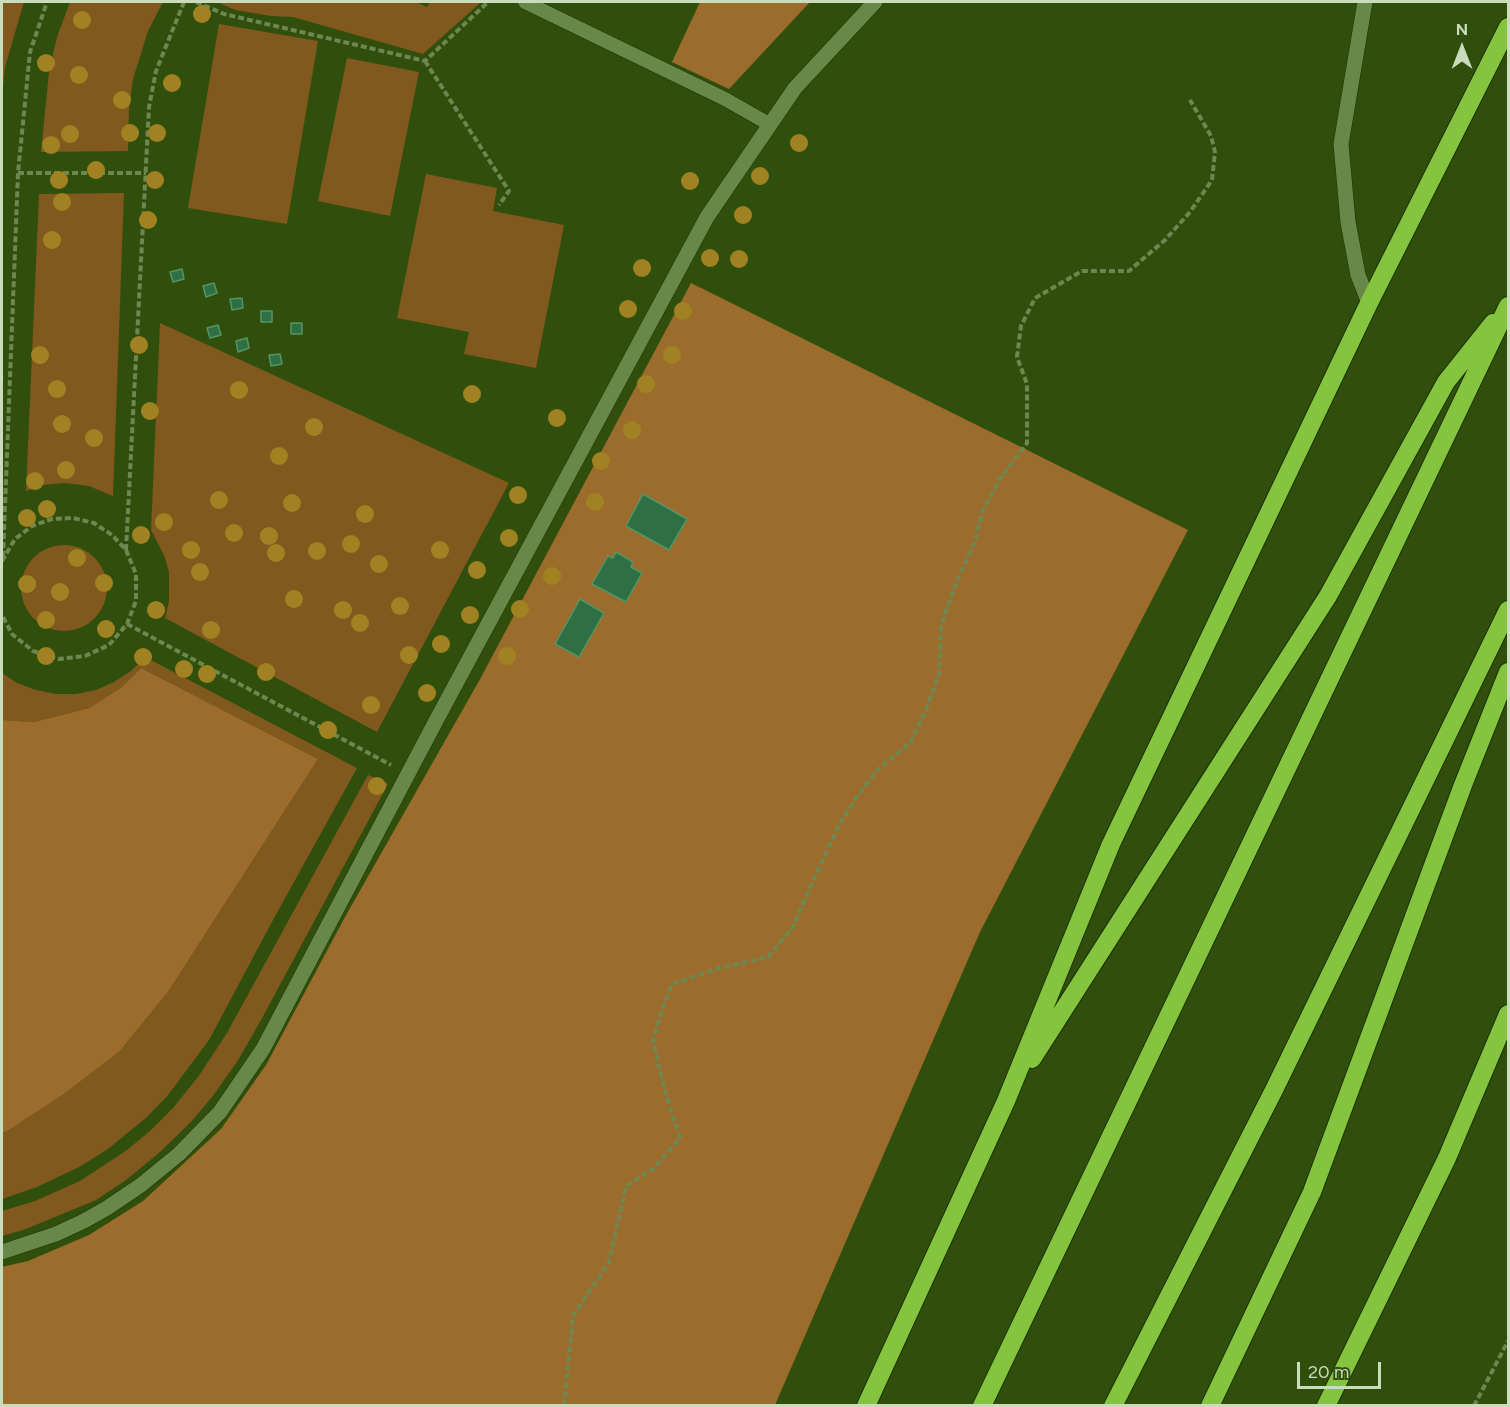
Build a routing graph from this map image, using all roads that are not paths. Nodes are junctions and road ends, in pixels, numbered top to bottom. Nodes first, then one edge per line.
1 (525, 2) edge
2 (875, 2) edge
3 (1365, 2) edge
4 (1509, 27) edge
5 (769, 124) junction
6 (1369, 303) junction
7 (1509, 304) edge
8 (1509, 610) edge
9 (1509, 672) edge
10 (1509, 1014) edge
11 (1006, 1101) junction
12 (2, 1252) edge
13 (866, 1406) edge
14 (982, 1406) edge
15 (1113, 1406) edge
16 (1210, 1406) edge
17 (1326, 1406) edge

1 - 5 lane
2 - 5 street
3 - 6 street
4 - 6 highway
5 - 12 street
6 - 11 highway
7 - 11 highway
7 - 14 highway
8 - 15 highway
9 - 16 highway
10 - 17 highway
11 - 13 highway

